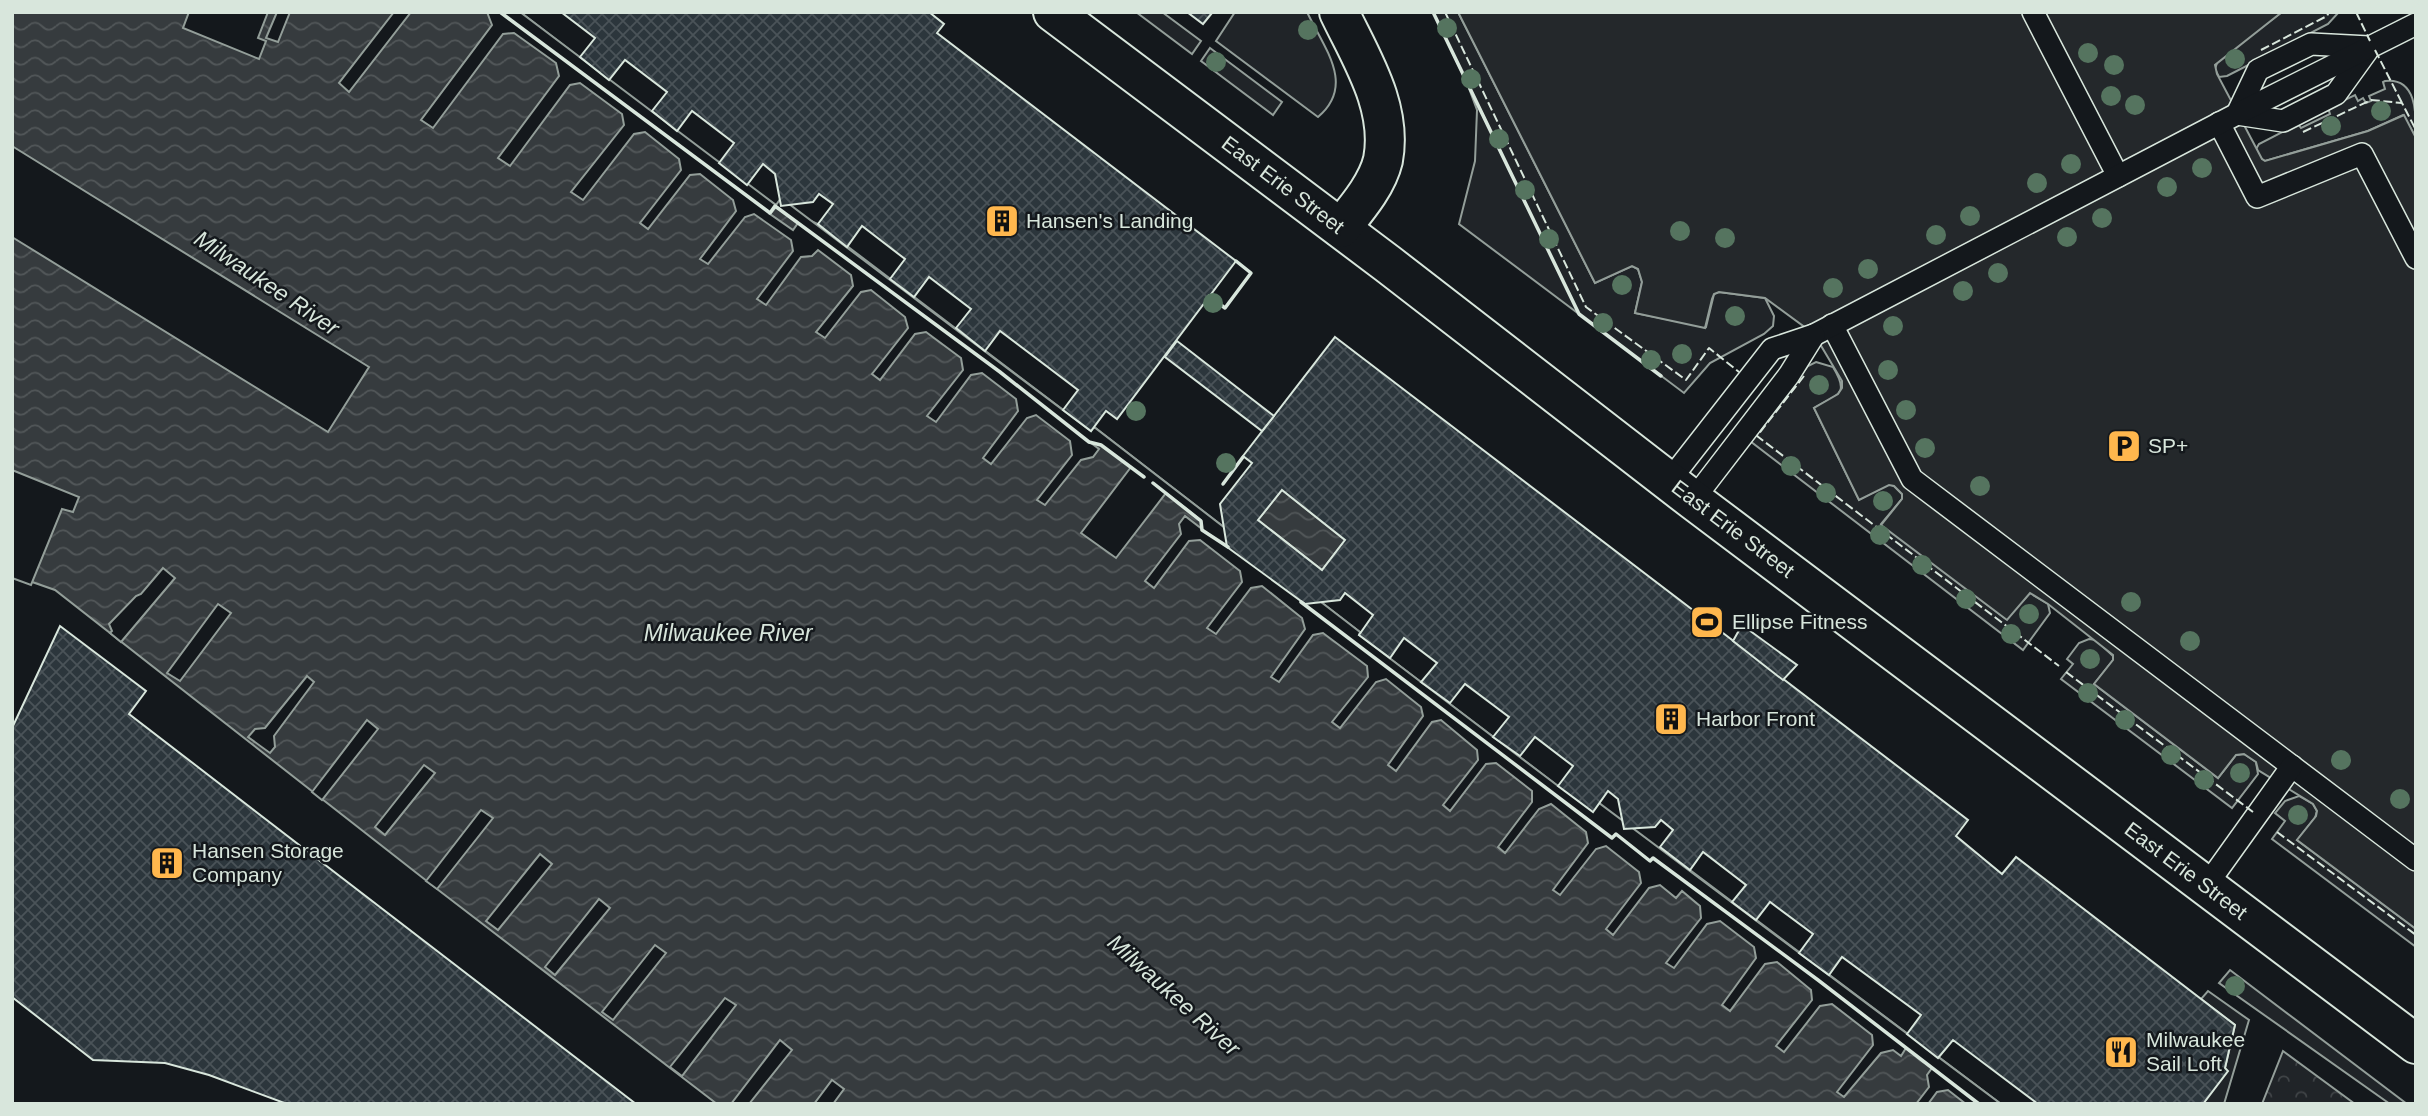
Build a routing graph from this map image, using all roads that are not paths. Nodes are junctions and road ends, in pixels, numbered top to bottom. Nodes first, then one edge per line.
1 (1053, 12) edge
2 (1339, 12) edge
3 (2033, 12) edge
4 (2416, 24) edge
5 (2370, 47) junction
6 (2228, 119) junction
7 (2118, 176) junction
8 (1341, 228) junction
9 (2416, 258) edge
10 (1823, 330) junction
11 (1681, 490) junction
12 (2292, 766) junction
13 (2416, 860) edge
14 (2206, 886) junction
15 (2416, 1044) edge

1 - 8 street, East Erie Street
2 - 8 street
3 - 7 lane
4 - 5 lane
5 - 6 lane
5 - 6 lane
6 - 7 lane
6 - 9 lane
7 - 10 lane
8 - 11 street, East Erie Street
10 - 11 lane
10 - 11 lane
10 - 12 lane
11 - 14 street, East Erie Street
12 - 13 lane
12 - 14 lane
14 - 15 street, East Erie Street

